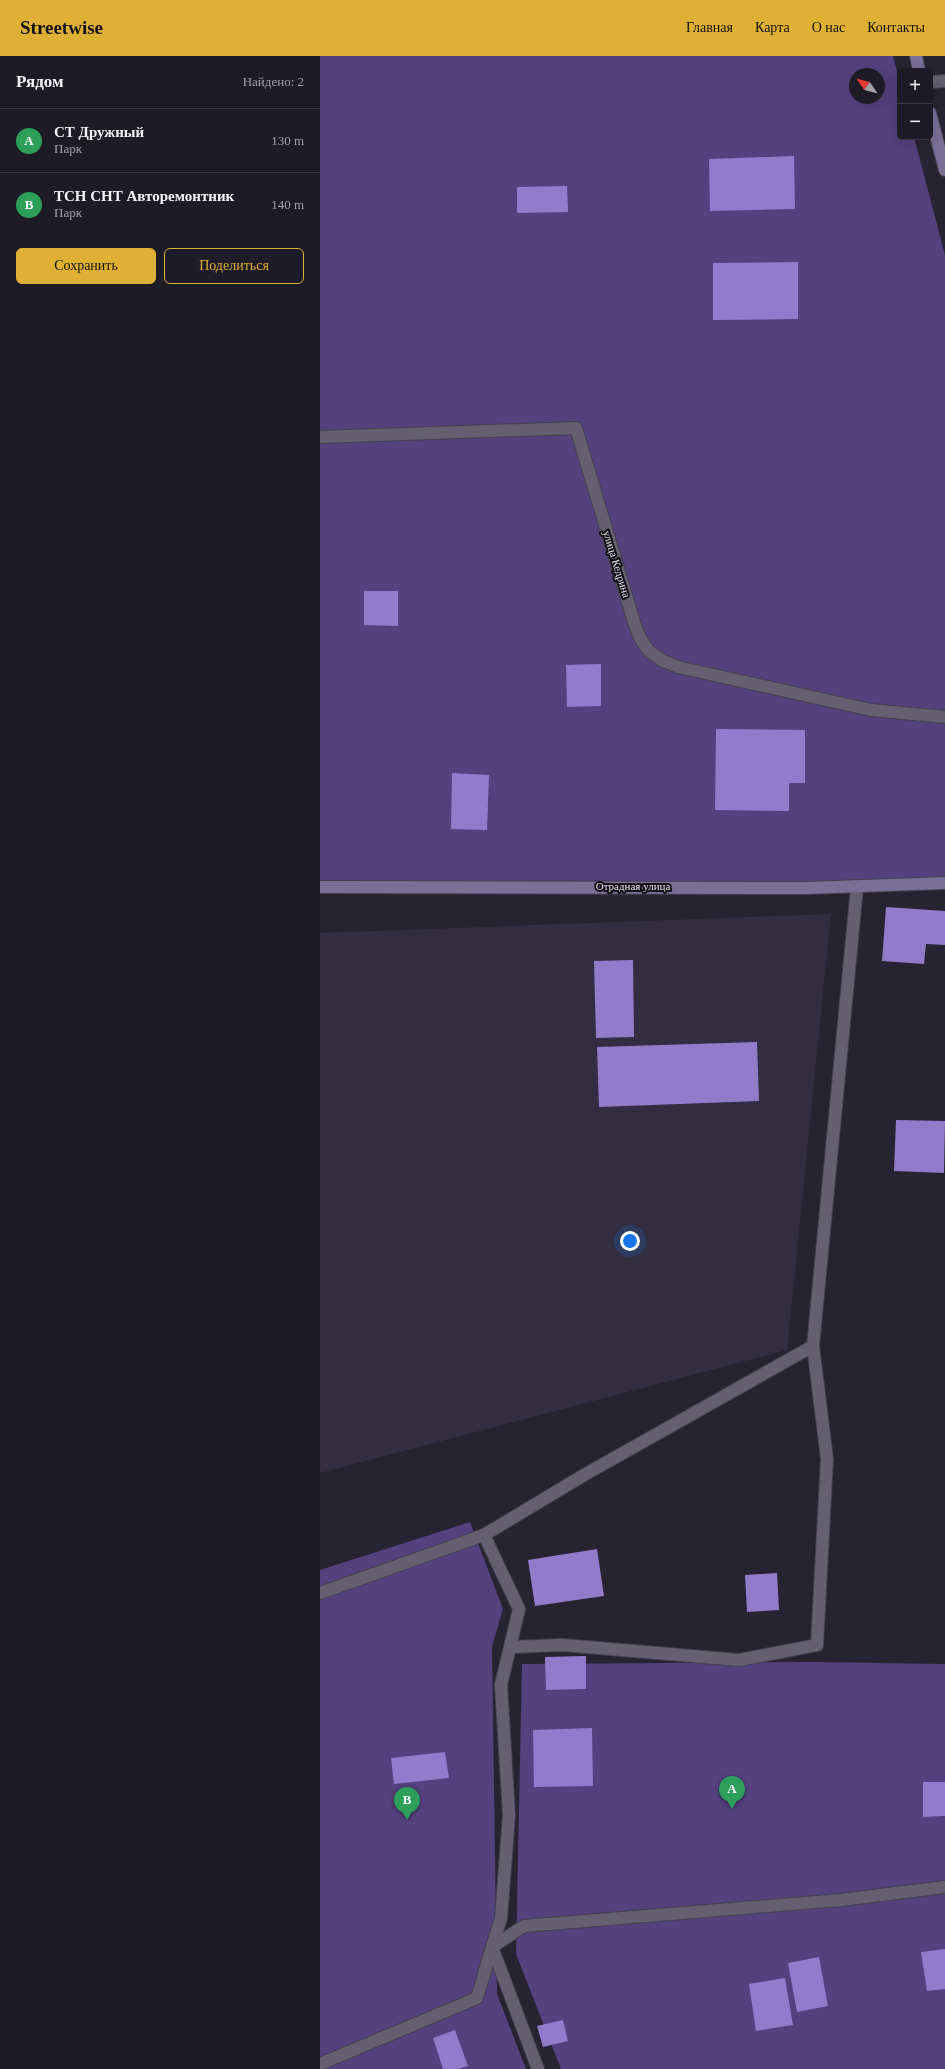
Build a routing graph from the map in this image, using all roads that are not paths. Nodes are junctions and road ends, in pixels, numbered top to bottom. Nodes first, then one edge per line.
1 (916, 56) edge
2 (918, 68) edge
3 (945, 81) edge
4 (933, 82) edge
5 (933, 124) edge
6 (945, 170) edge
7 (320, 437) edge
8 (945, 717) edge
9 (945, 883) edge
10 (320, 887) edge
11 (857, 887) junction
12 (813, 1346) junction
13 (484, 1535) junction
14 (320, 1593) edge
15 (511, 1647) junction
16 (945, 1887) edge
17 (492, 1947) junction
18 (320, 2064) edge
19 (538, 2069) edge

1 - 2 main road
3 - 4 street
5 - 6 main road
7 - 8 street, улица Кедрина
9 - 11 main road, Отрадная улица
10 - 11 main road, Отрадная улица
11 - 12 street
12 - 13 street
12 - 15 street
13 - 14 street
13 - 15 street
15 - 17 street
16 - 17 street
17 - 18 street
17 - 19 street

